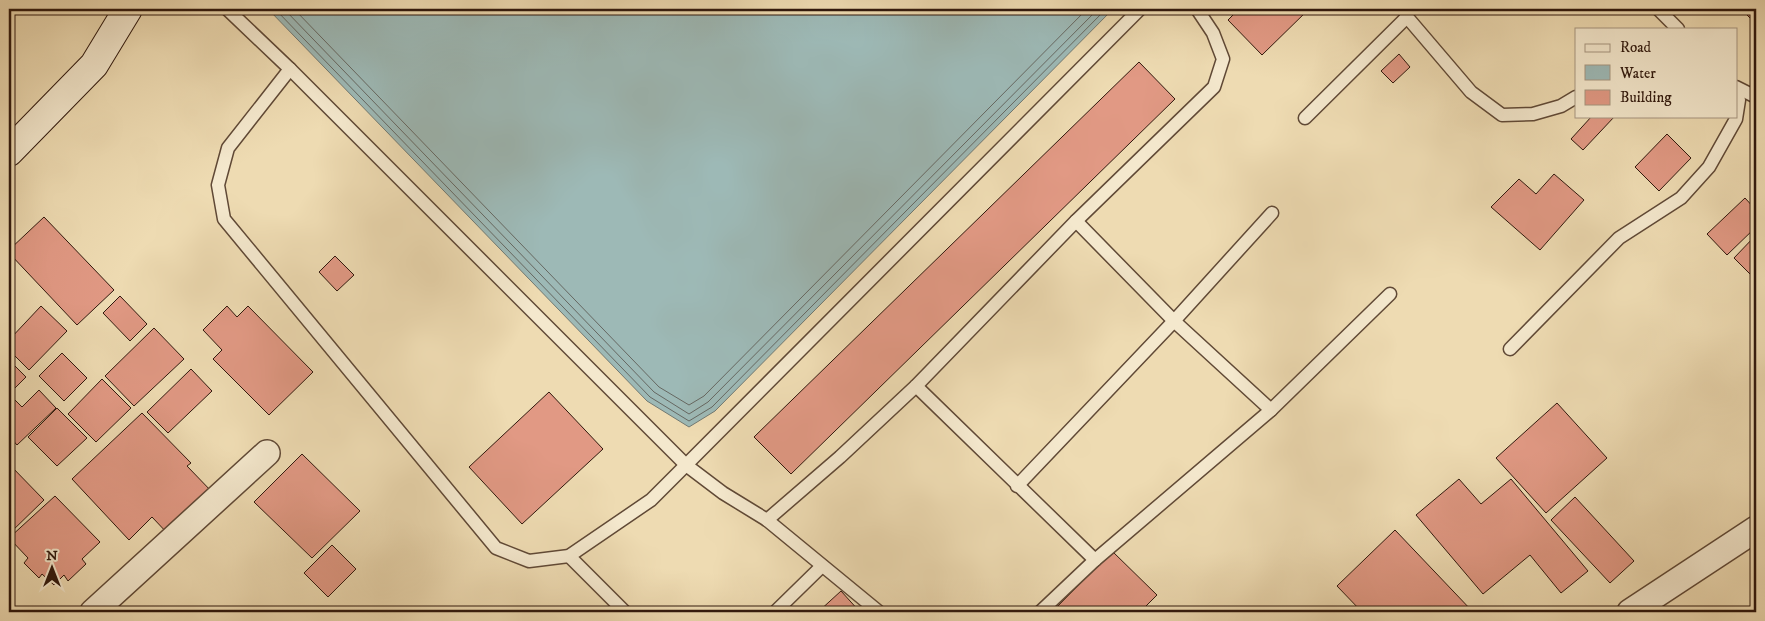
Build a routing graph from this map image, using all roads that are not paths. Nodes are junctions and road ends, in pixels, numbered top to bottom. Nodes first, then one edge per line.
1 (128, 9) edge
2 (227, 9) edge
3 (1140, 9) edge
4 (1197, 9) edge
5 (1658, 9) edge
6 (1406, 13) edge
7 (1677, 28) edge
8 (290, 69) junction
9 (1738, 89) edge
10 (1756, 97) edge
11 (1575, 98) edge
12 (1305, 118) dead end
13 (1734, 118) edge
14 (9, 152) edge
15 (1272, 213) dead end
16 (1076, 221) junction
17 (1390, 294) dead end
18 (1174, 321) junction
19 (1510, 349) dead end
20 (916, 386) junction
21 (1271, 410) junction
22 (267, 453) dead end
23 (686, 465) junction
24 (1017, 486) junction
25 (767, 520) junction
26 (1756, 529) edge
27 (569, 556) junction
28 (1095, 560) junction
29 (822, 566) junction
30 (93, 612) edge
31 (625, 612) edge
32 (775, 612) edge
33 (879, 612) edge
34 (1040, 612) edge
35 (1630, 612) edge

1 - 14 main road
2 - 8 lane
3 - 23 lane
4 - 16 lane
5 - 7 lane
6 - 11 lane
6 - 12 lane
8 - 23 lane
8 - 27 lane
9 - 10 lane
13 - 19 lane
15 - 18 lane
16 - 18 lane
16 - 20 lane
17 - 21 lane
18 - 21 lane
18 - 24 lane
20 - 24 lane
20 - 25 lane
21 - 28 lane
22 - 30 street
23 - 25 lane
23 - 27 lane
24 - 28 lane
25 - 29 lane
26 - 35 street
27 - 31 lane
28 - 34 lane
29 - 32 lane
29 - 33 lane

